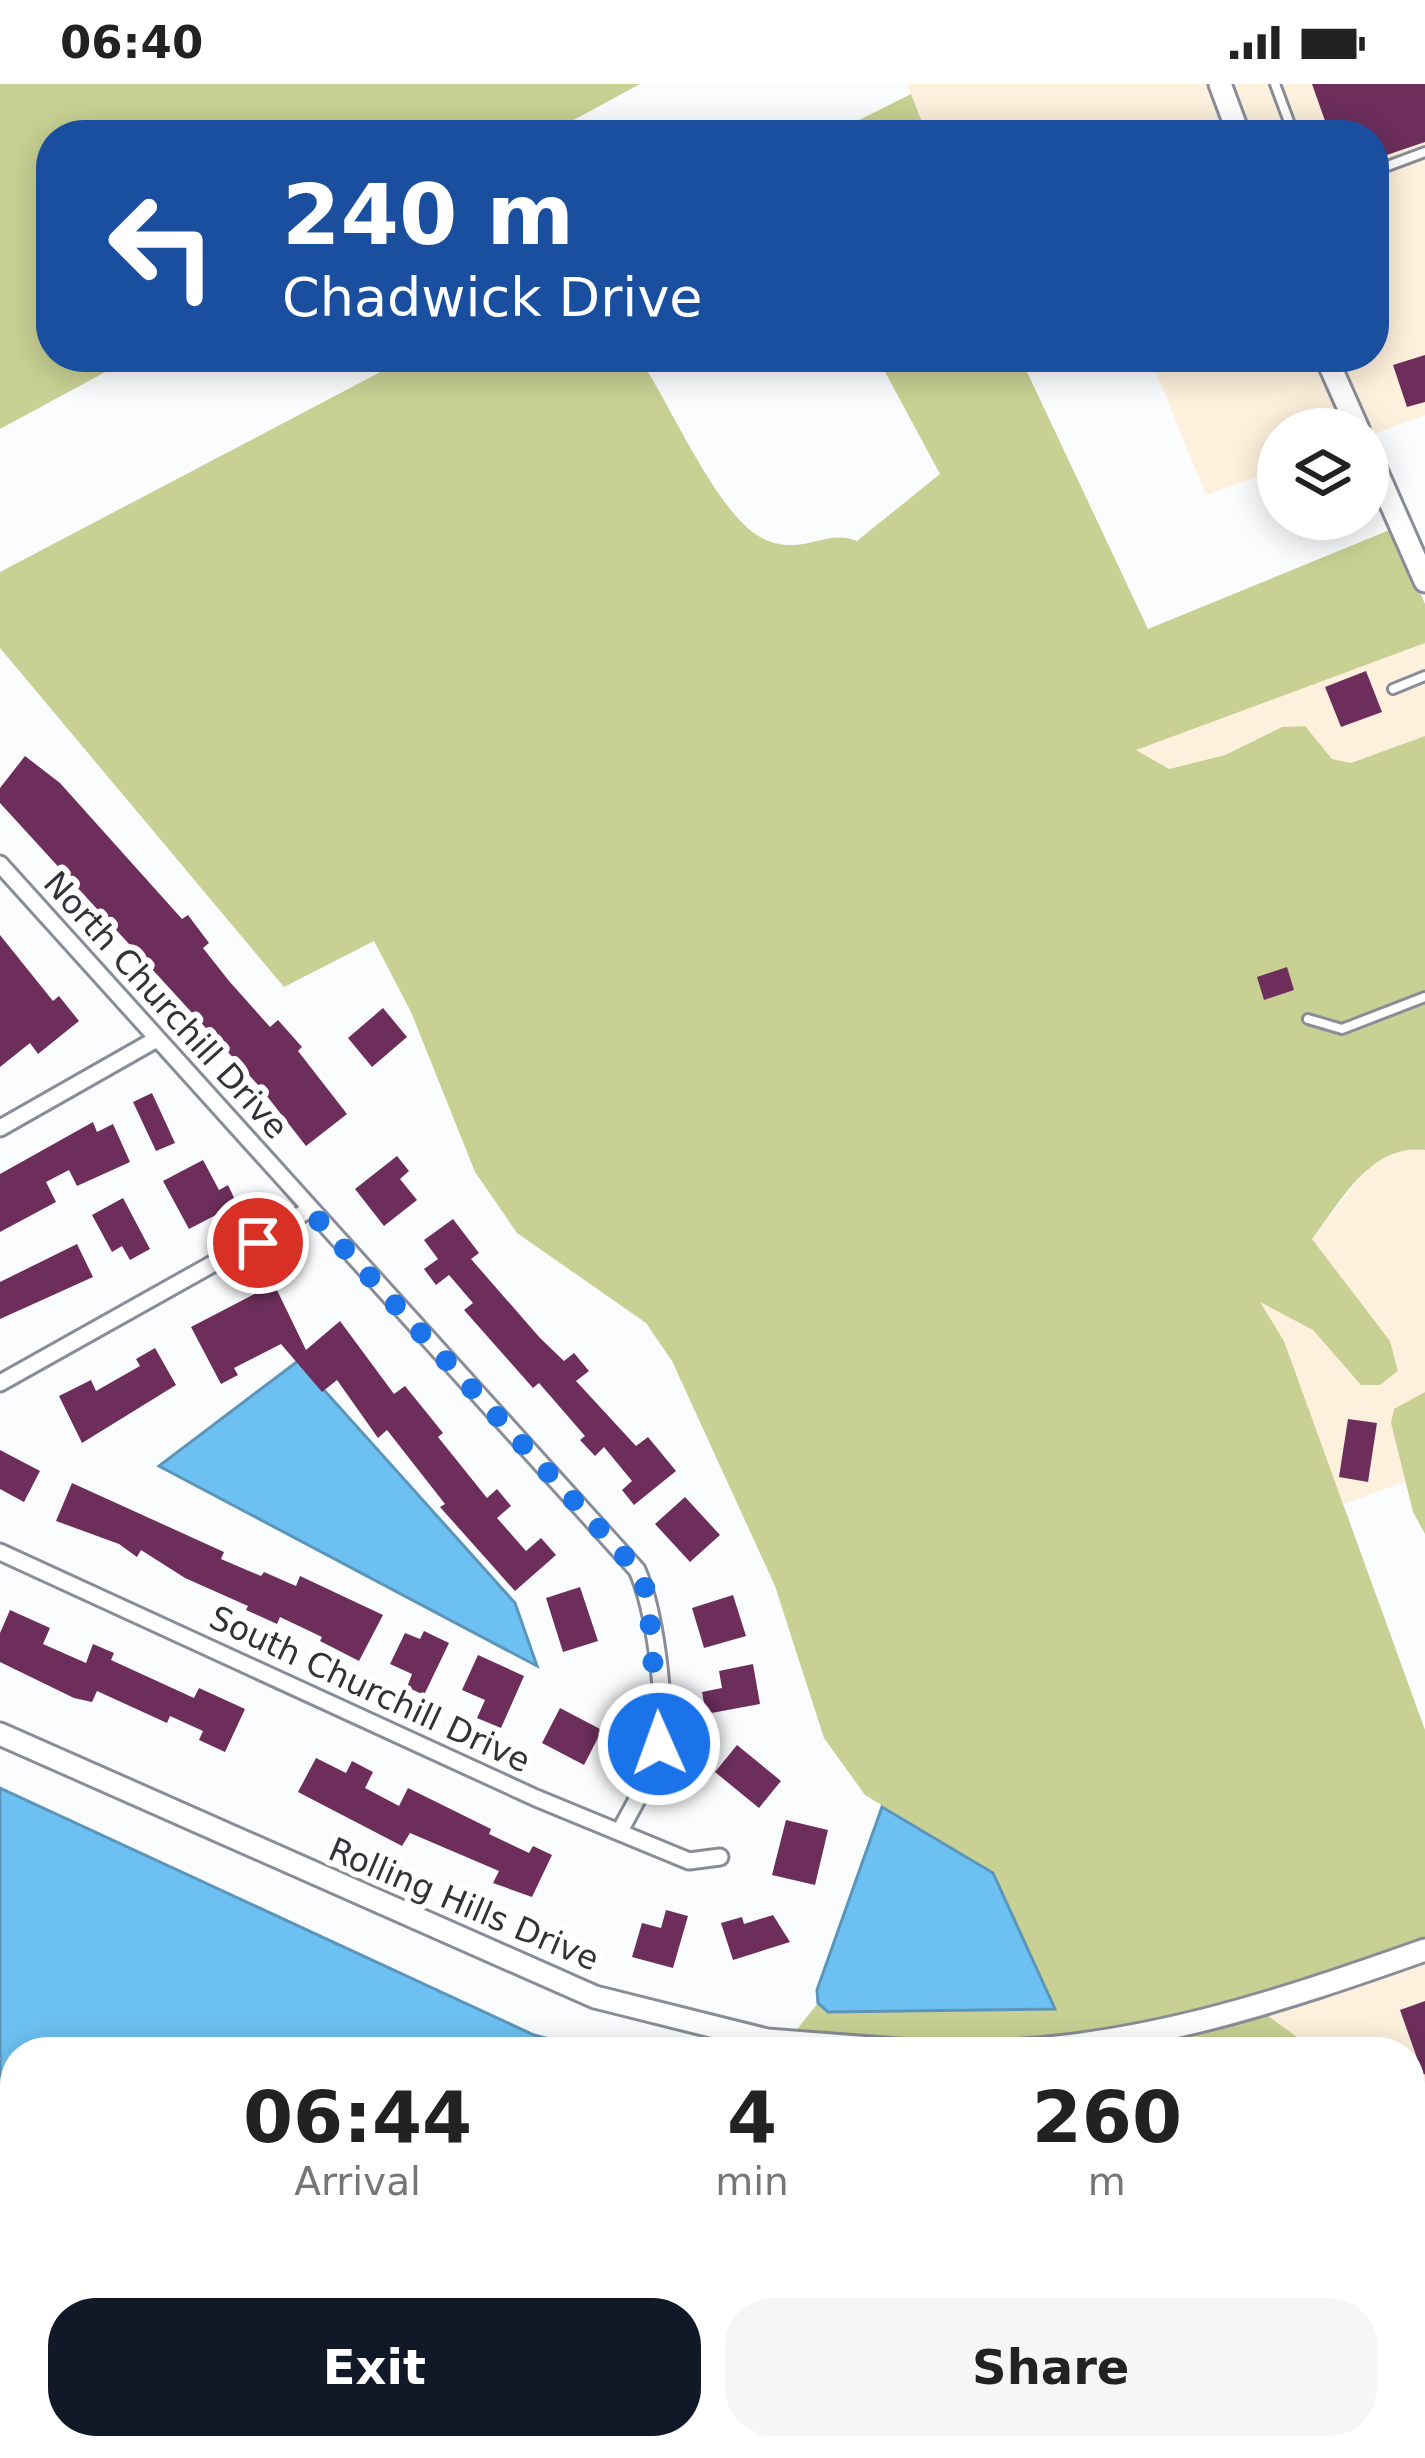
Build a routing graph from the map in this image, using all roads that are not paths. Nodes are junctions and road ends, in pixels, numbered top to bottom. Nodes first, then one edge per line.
1 (1220, 84) edge
2 (1275, 84) edge
3 (1233, 120) edge
4 (1288, 120) edge
5 (1425, 152) edge
6 (1389, 165) edge
7 (1333, 372) edge
8 (1349, 408) edge
9 (1389, 500) edge
10 (1425, 581) edge
11 (1425, 676) edge
12 (1393, 689) dead end
13 (0, 864) edge
14 (1425, 997) edge
15 (1308, 1019) dead end
16 (155, 1040) junction
17 (0, 1128) edge
18 (309, 1210) junction
19 (0, 1383) edge
20 (0, 1552) edge
21 (0, 1734) edge
22 (620, 1831) junction
23 (720, 1857) dead end
24 (1425, 1950) edge
25 (755, 2037) edge
26 (1137, 2037) edge

1 - 3 street
2 - 4 lane
5 - 6 lane
7 - 8 street
9 - 10 street
11 - 12 lane
13 - 16 street, North Churchill Drive
14 - 15 lane
16 - 17 street
16 - 18 street, North Churchill Drive
18 - 19 street
18 - 22 street, North Churchill Drive
20 - 22 street, South Churchill Drive
21 - 25 street, Rolling Hills Drive
22 - 23 street, South Churchill Drive
24 - 26 street

